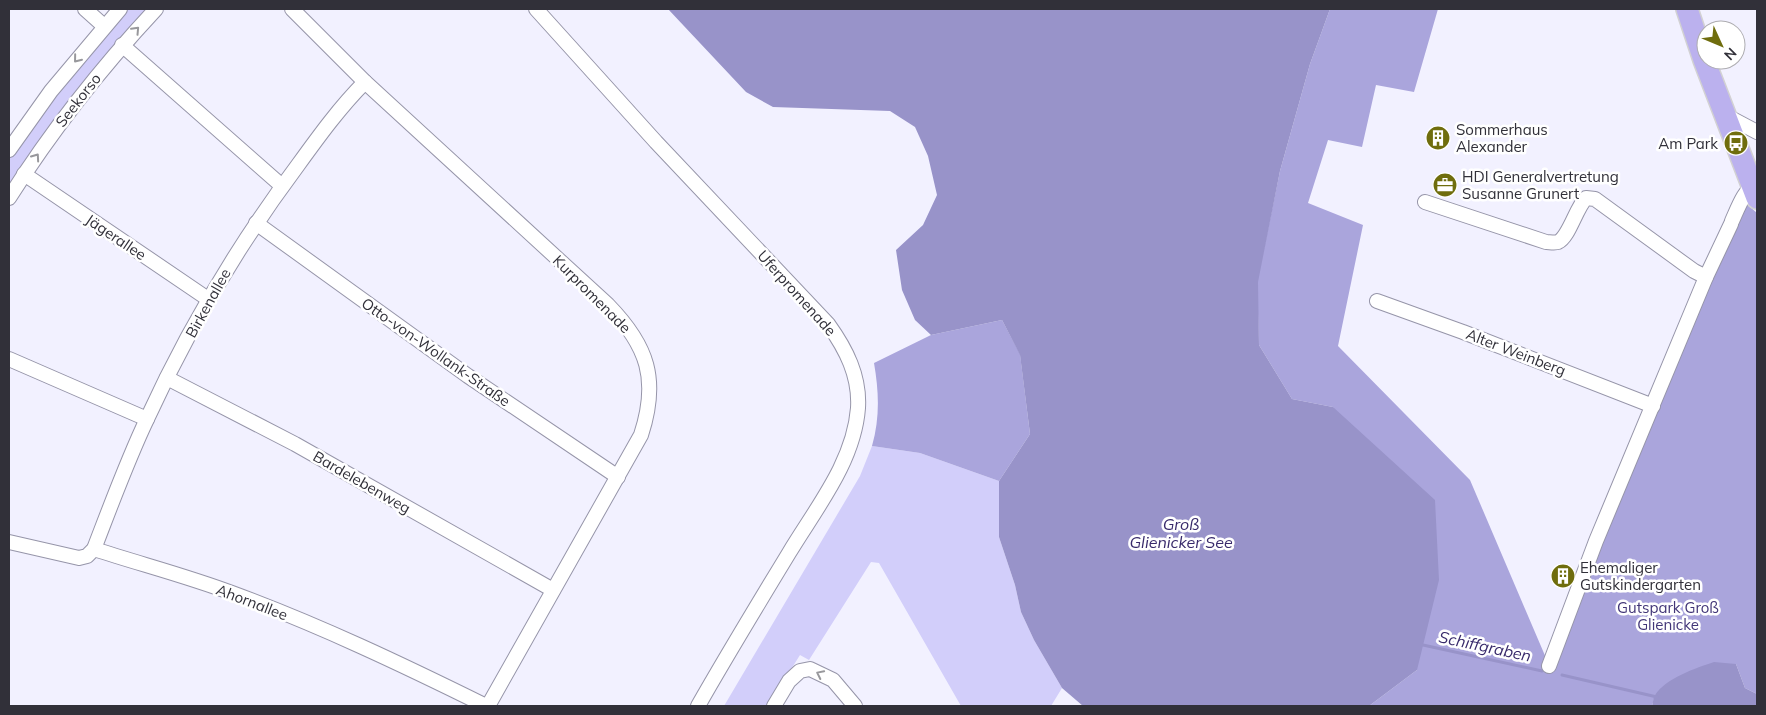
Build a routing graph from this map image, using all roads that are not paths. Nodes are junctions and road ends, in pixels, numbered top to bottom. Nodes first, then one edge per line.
1 (85, 9) edge
2 (120, 9) edge
3 (156, 9) edge
4 (292, 9) edge
5 (536, 9) edge
6 (1687, 9) edge
7 (104, 26) junction
8 (122, 45) junction
9 (365, 82) junction
10 (1725, 115) junction
11 (1757, 132) edge
12 (9, 150) edge
13 (24, 174) junction
14 (282, 186) junction
15 (1756, 188) edge
16 (9, 198) edge
17 (1425, 202) dead end
18 (256, 223) junction
19 (1706, 278) junction
20 (208, 299) junction
21 (1377, 301) dead end
22 (9, 359) edge
23 (167, 378) junction
24 (1654, 406) junction
25 (147, 419) junction
26 (618, 477) junction
27 (9, 542) edge
28 (94, 549) junction
29 (553, 590) junction
30 (1549, 666) dead end
31 (487, 706) edge
32 (698, 706) edge
33 (774, 706) edge
34 (855, 706) edge

1 - 7 street
2 - 7 street, Seekorso
8 -> 3 street, Seekorso
4 - 9 street, Kurpromenade
5 - 32 street, Uferpromenade
6 - 10 main road
7 -> 12 street, Seekorso
13 -> 8 street, Seekorso
8 - 14 street
9 - 14 street, Birkenallee
9 - 26 street, Kurpromenade
10 - 11 street
10 - 15 main road
13 - 16 street, Seekorso
13 - 20 street, Jägerallee
14 - 18 street, Birkenallee
15 - 19 street
17 - 19 street
18 - 20 street, Birkenallee
18 - 26 street, Otto-von-Wollank-Straße
19 - 24 street
20 - 23 street, Birkenallee
21 - 24 street, Alter Weinberg
22 - 25 street
23 - 25 street, Birkenallee
23 - 29 street, Bardelebenweg
24 - 30 street
25 - 28 street, Birkenallee
26 - 29 street, Kurpromenade
27 - 28 street
28 - 31 street, Ahornallee
29 - 31 street, Kurpromenade
34 -> 33 street

